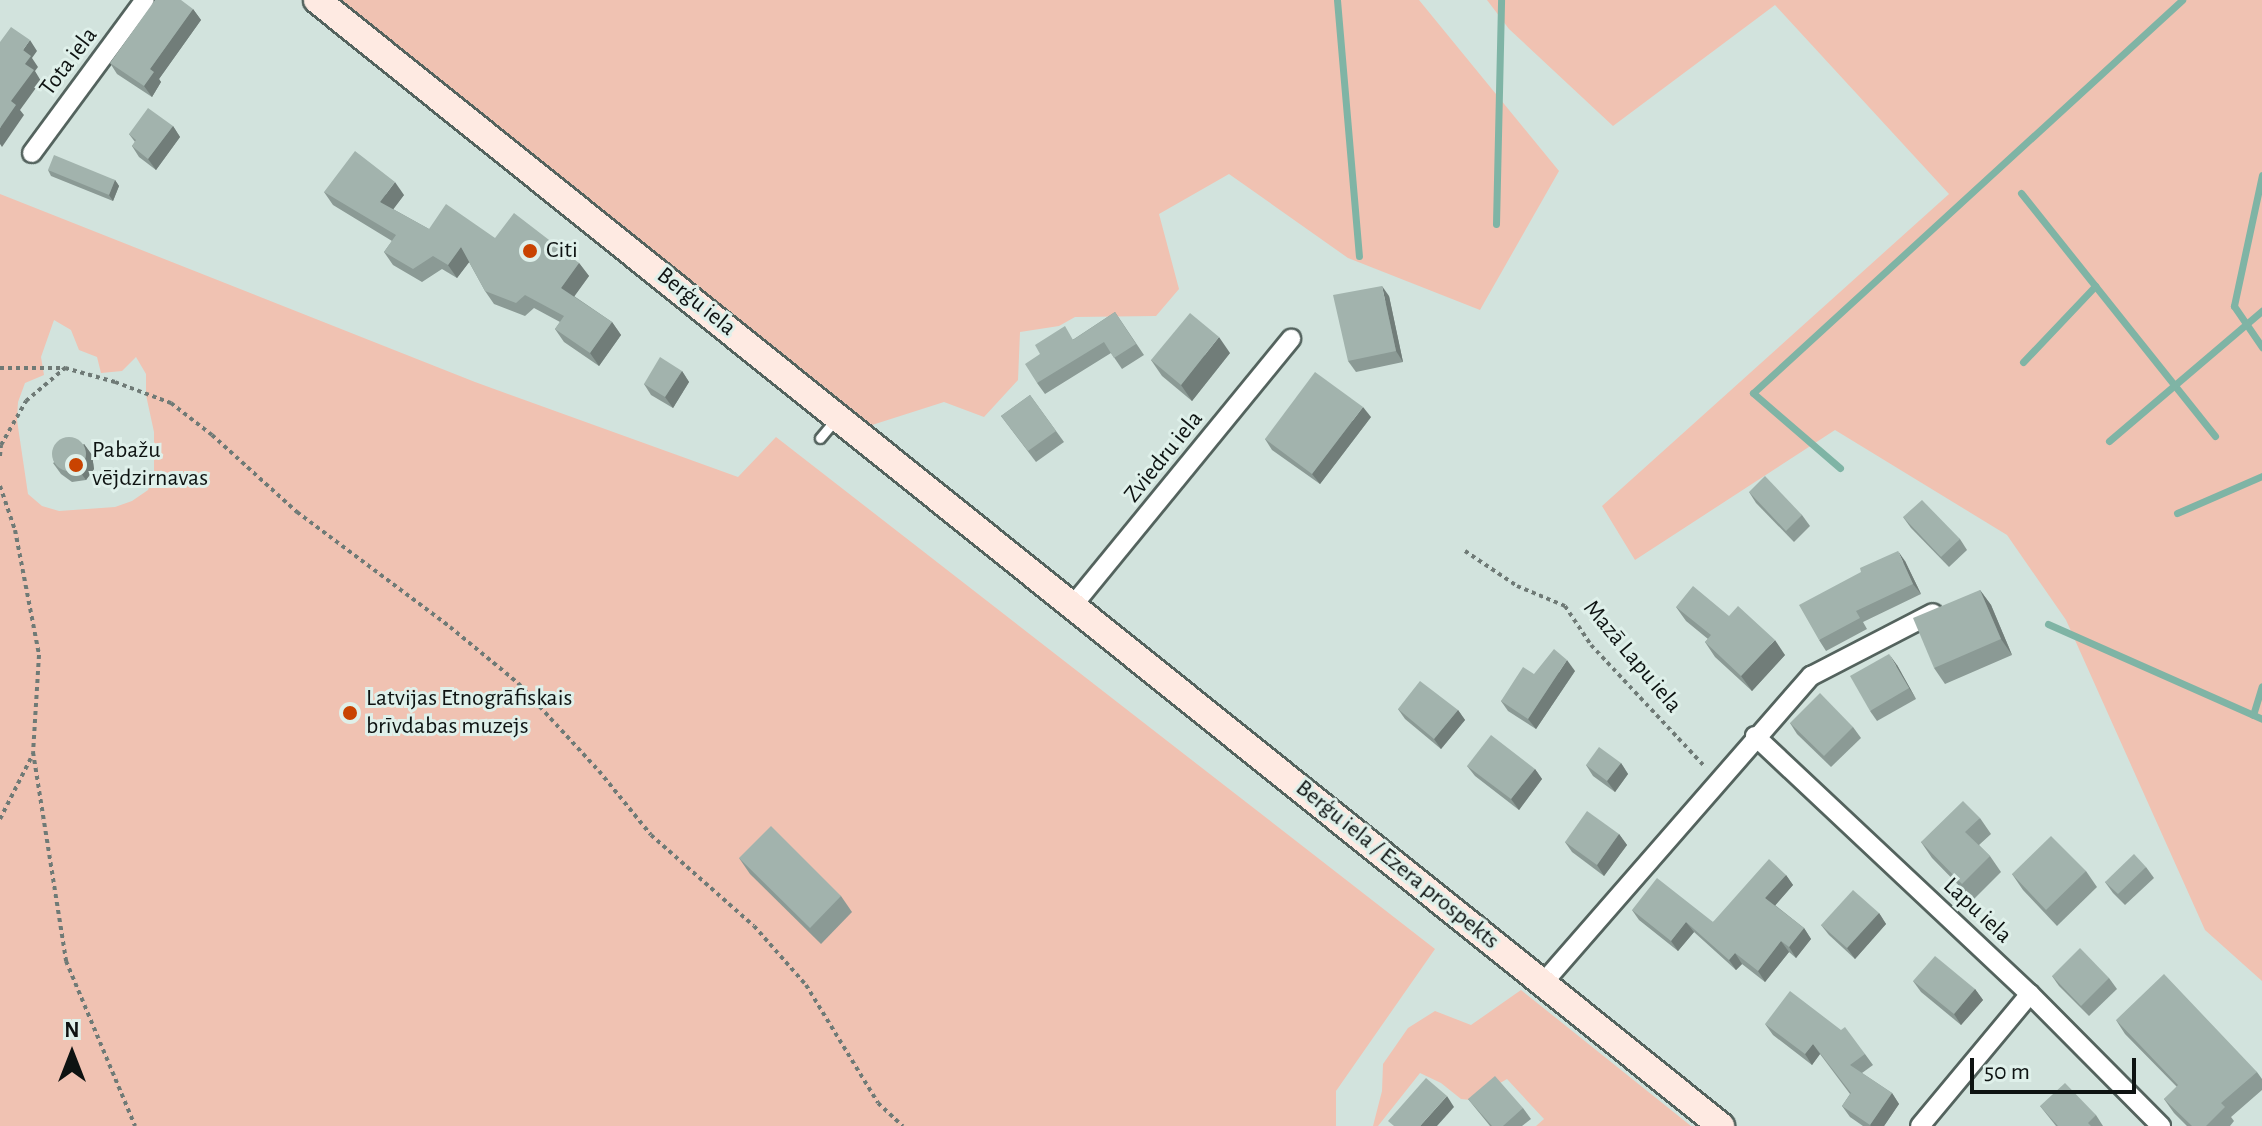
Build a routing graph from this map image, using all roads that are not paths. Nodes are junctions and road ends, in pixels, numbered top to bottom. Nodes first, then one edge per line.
1 (145, 0) edge
2 (317, 0) edge
3 (32, 153) dead end
4 (1291, 339) dead end
5 (838, 416) junction
6 (820, 438) dead end
7 (1074, 604) junction
8 (1942, 608) edge
9 (1755, 736) junction
10 (1543, 983) junction
11 (2030, 994) junction
12 (1721, 1126) edge
13 (1920, 1126) edge
14 (2161, 1126) edge

1 - 3 street, Tota iela
2 - 5 main road, Berģu iela
4 - 7 street, Zviedru iela
5 - 6 lane
5 - 7 main road, Berģu iela
7 - 10 main road, Berģu iela / Ezera prospekts
8 - 9 street
9 - 10 street
9 - 11 street, Lapu iela
10 - 12 main road, Berģu iela / Ezera prospekts
11 - 13 street
11 - 14 street, Lapu iela

